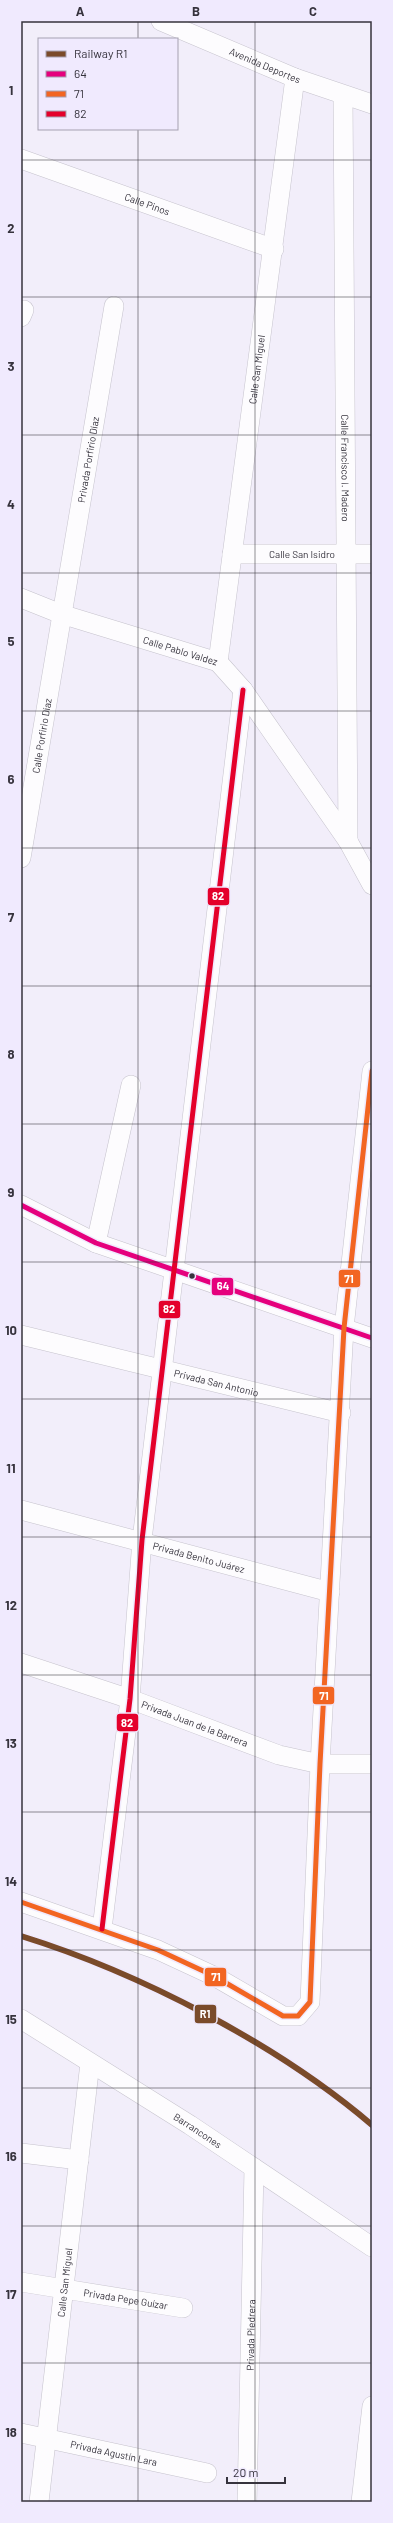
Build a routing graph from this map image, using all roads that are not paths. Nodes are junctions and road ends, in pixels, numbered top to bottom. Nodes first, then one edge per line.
1 (161, 21) edge
2 (295, 78) junction
3 (343, 95) junction
4 (372, 104) edge
5 (21, 160) edge
6 (274, 249) junction
7 (114, 306) dead end
8 (232, 554) junction
9 (346, 554) junction
10 (372, 554) edge
11 (21, 598) edge
12 (61, 614) junction
13 (218, 662) junction
14 (243, 690) junction
15 (348, 842) junction
16 (21, 858) edge
17 (372, 885) edge
18 (372, 1072) edge
19 (131, 1085) dead end
20 (21, 1206) edge
21 (96, 1243) junction
22 (173, 1272) junction
23 (344, 1328) junction
24 (21, 1335) edge
25 (372, 1338) edge
26 (161, 1369) junction
27 (341, 1413) junction
28 (21, 1510) edge
29 (142, 1540) junction
30 (330, 1592) junction
31 (21, 1663) edge
32 (130, 1699) junction
33 (320, 1764) junction
34 (372, 1764) edge
35 (21, 1902) edge
36 (102, 1929) junction
37 (21, 2019) edge
38 (90, 2063) junction
39 (21, 2153) edge
40 (79, 2160) junction
41 (254, 2168) junction
42 (372, 2247) edge
43 (21, 2282) edge
44 (64, 2290) junction
45 (183, 2308) dead end
46 (372, 2406) edge
47 (21, 2433) edge
48 (46, 2437) junction
49 (207, 2473) dead end
50 (39, 2502) edge
51 (247, 2502) edge
52 (361, 2502) edge

1 - 2 street, Avenida Deportes
2 - 3 street, Avenida Deportes
2 - 6 street, Calle San Miguel
3 - 4 street, Avenida Deportes
3 - 9 street, Calle Francisco I. Madero
5 - 6 street, Calle Pinos
6 - 8 street, Calle San Miguel
7 - 12 street, Privada Porfirio Díaz
8 - 9 street, Calle San Isidro
8 - 13 street, Calle San Miguel
9 - 10 street, Calle San Isidro
9 - 15 street, Calle Francisco I. Madero
11 - 12 street, Calle Pablo Valdez
12 - 13 street, Calle Pablo Valdez
12 - 16 street, Calle Porfirio Díaz
13 - 14 street, Calle Pablo Valdez
14 - 15 street, Calle Pablo Valdez
14 - 22 street
15 - 17 street, Calle Pablo Valdez
18 - 23 street
19 - 21 street
20 - 21 street
21 - 22 street
22 - 23 street
22 - 26 street
23 - 25 street
23 - 27 street
24 - 26 street, Privada San Antonio
26 - 27 street, Privada San Antonio
26 - 29 street
27 - 30 street
28 - 29 street, Privada Benito Juárez
29 - 30 street, Privada Benito Juárez
29 - 32 street
30 - 33 street
31 - 32 street, Privada Juan de la Barrera
32 - 33 street, Privada Juan de la Barrera
32 - 36 street
33 - 34 street, Privada Juan de la Barrera
33 - 36 street
35 - 36 street
37 - 38 street, Barrancones
38 - 40 street, Calle San Miguel
38 - 41 street, Barrancones
39 - 40 street
40 - 44 street, Calle San Miguel
41 - 42 street, Barrancones
41 - 51 street, Privada Piedrera
43 - 44 street, Privada Pepe Guízar
44 - 45 street, Privada Pepe Guízar
44 - 48 street, Calle San Miguel
46 - 52 street
47 - 48 street, Privada Agustín Lara
48 - 49 street, Privada Agustín Lara
48 - 50 street, Calle San Miguel

